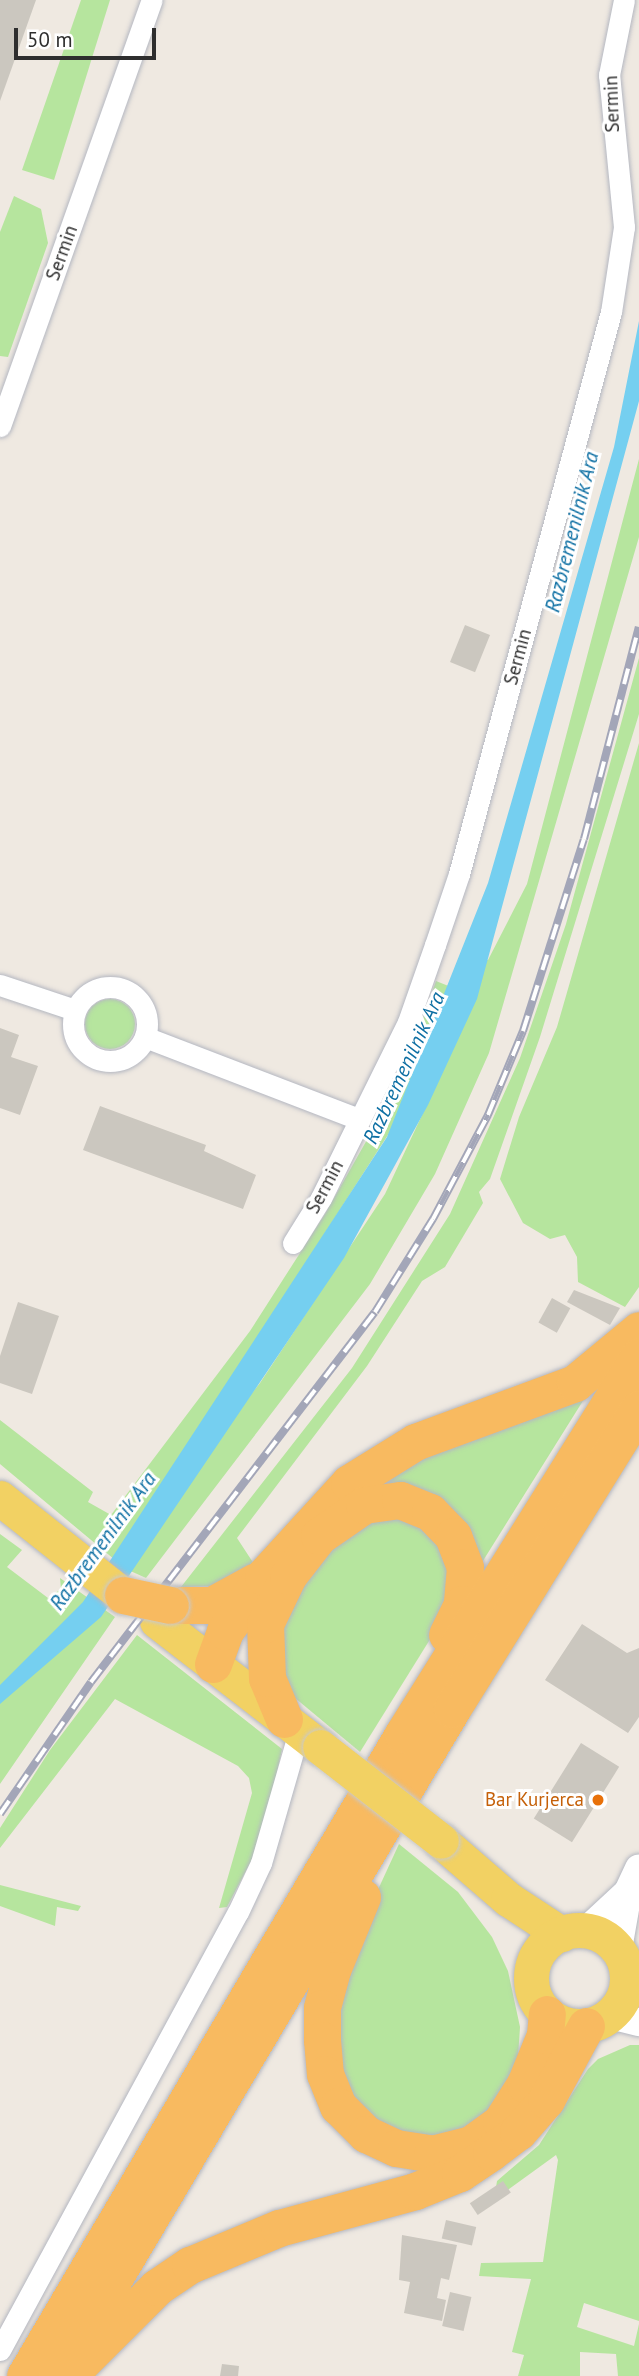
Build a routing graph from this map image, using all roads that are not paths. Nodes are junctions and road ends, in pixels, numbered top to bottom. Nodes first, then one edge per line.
1 (152, 0) edge
2 (624, 0) edge
3 (0, 426) edge
4 (0, 985) edge
5 (75, 1010) junction
6 (145, 1037) junction
7 (359, 1119) junction
8 (293, 1242) dead end
9 (639, 1330) edge
10 (639, 1356) edge
11 (639, 1409) edge
12 (0, 1498) edge
13 (263, 1577) junction
14 (123, 1595) joint
15 (163, 1613) junction
16 (265, 1624) junction
17 (213, 1664) junction
18 (452, 1709) junction
19 (301, 1732) junction
20 (403, 1734) junction
21 (634, 1880) edge
22 (508, 1899) junction
23 (574, 1932) junction
24 (534, 1962) junction
25 (628, 1971) edge
26 (547, 2014) junction
27 (612, 2021) edge
28 (0, 2350) edge
29 (25, 2376) edge
30 (56, 2376) edge
31 (68, 2376) edge

1 - 3 street, Sermin
2 - 7 street, Sermin
4 - 5 street
5 - 6 street
5 - 6 street
6 - 7 street
7 - 8 street, Sermin
9 - 13 highway
10 - 20 highway
11 - 18 highway
12 - 14 main road
13 - 15 highway
13 - 17 highway
14 - 15 highway, bridge
15 - 17 main road
16 - 17 highway
16 - 19 highway
16 - 20 highway
17 - 19 main road
18 - 26 highway
18 - 30 highway
19 - 22 main road, bridge
19 - 28 street
20 - 29 highway
21 - 23 street
21 - 25 street
22 - 23 main road
22 - 24 main road
23 - 24 main road
23 - 25 main road
24 - 26 main road
25 - 27 main road
26 - 27 main road
27 - 31 highway

